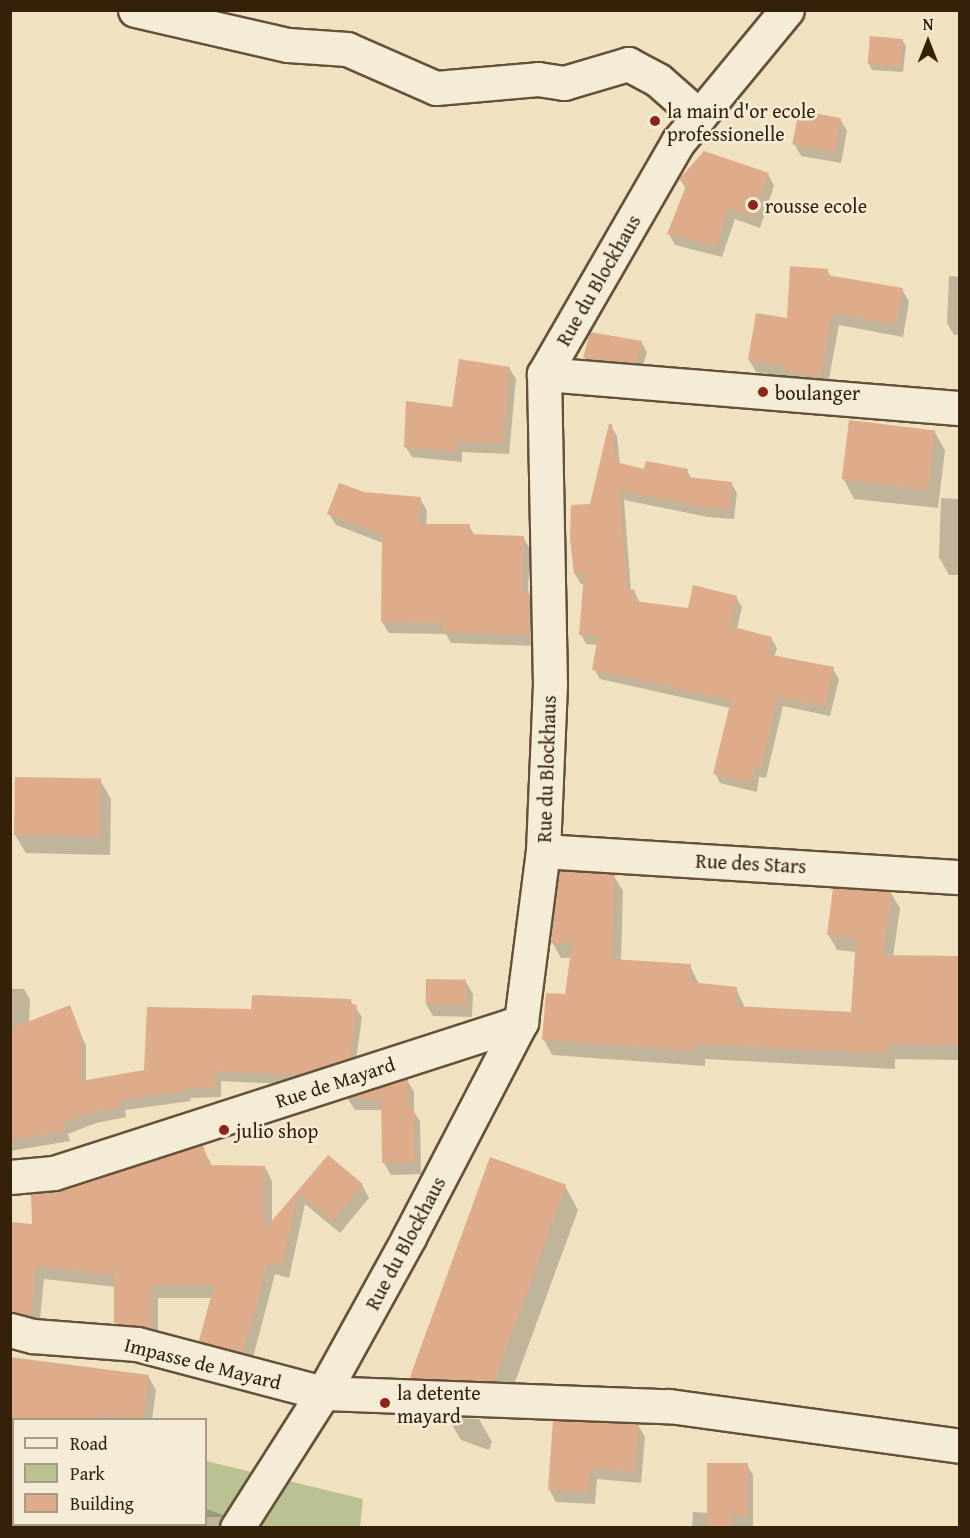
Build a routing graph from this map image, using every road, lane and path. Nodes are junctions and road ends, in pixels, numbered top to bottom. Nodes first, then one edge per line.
1 (135, 10) edge
2 (787, 10) edge
3 (699, 116) junction
4 (544, 374) junction
5 (960, 408) edge
6 (543, 851) junction
7 (960, 877) edge
8 (521, 1022) junction
9 (10, 1177) edge
10 (10, 1330) edge
11 (323, 1393) junction
12 (960, 1446) edge
13 (237, 1527) edge

1 - 3 street
2 - 3 street, Rue du Blockhaus
3 - 4 street, Rue du Blockhaus
4 - 5 street
4 - 6 street, Rue du Blockhaus
6 - 7 street, Rue des Stars
6 - 8 street, Rue du Blockhaus
8 - 9 street, Rue de Mayard
8 - 11 street, Rue du Blockhaus
10 - 11 street, Impasse de Mayard
11 - 12 street, Impasse de Mayard
11 - 13 street, Rue du Blockhaus

